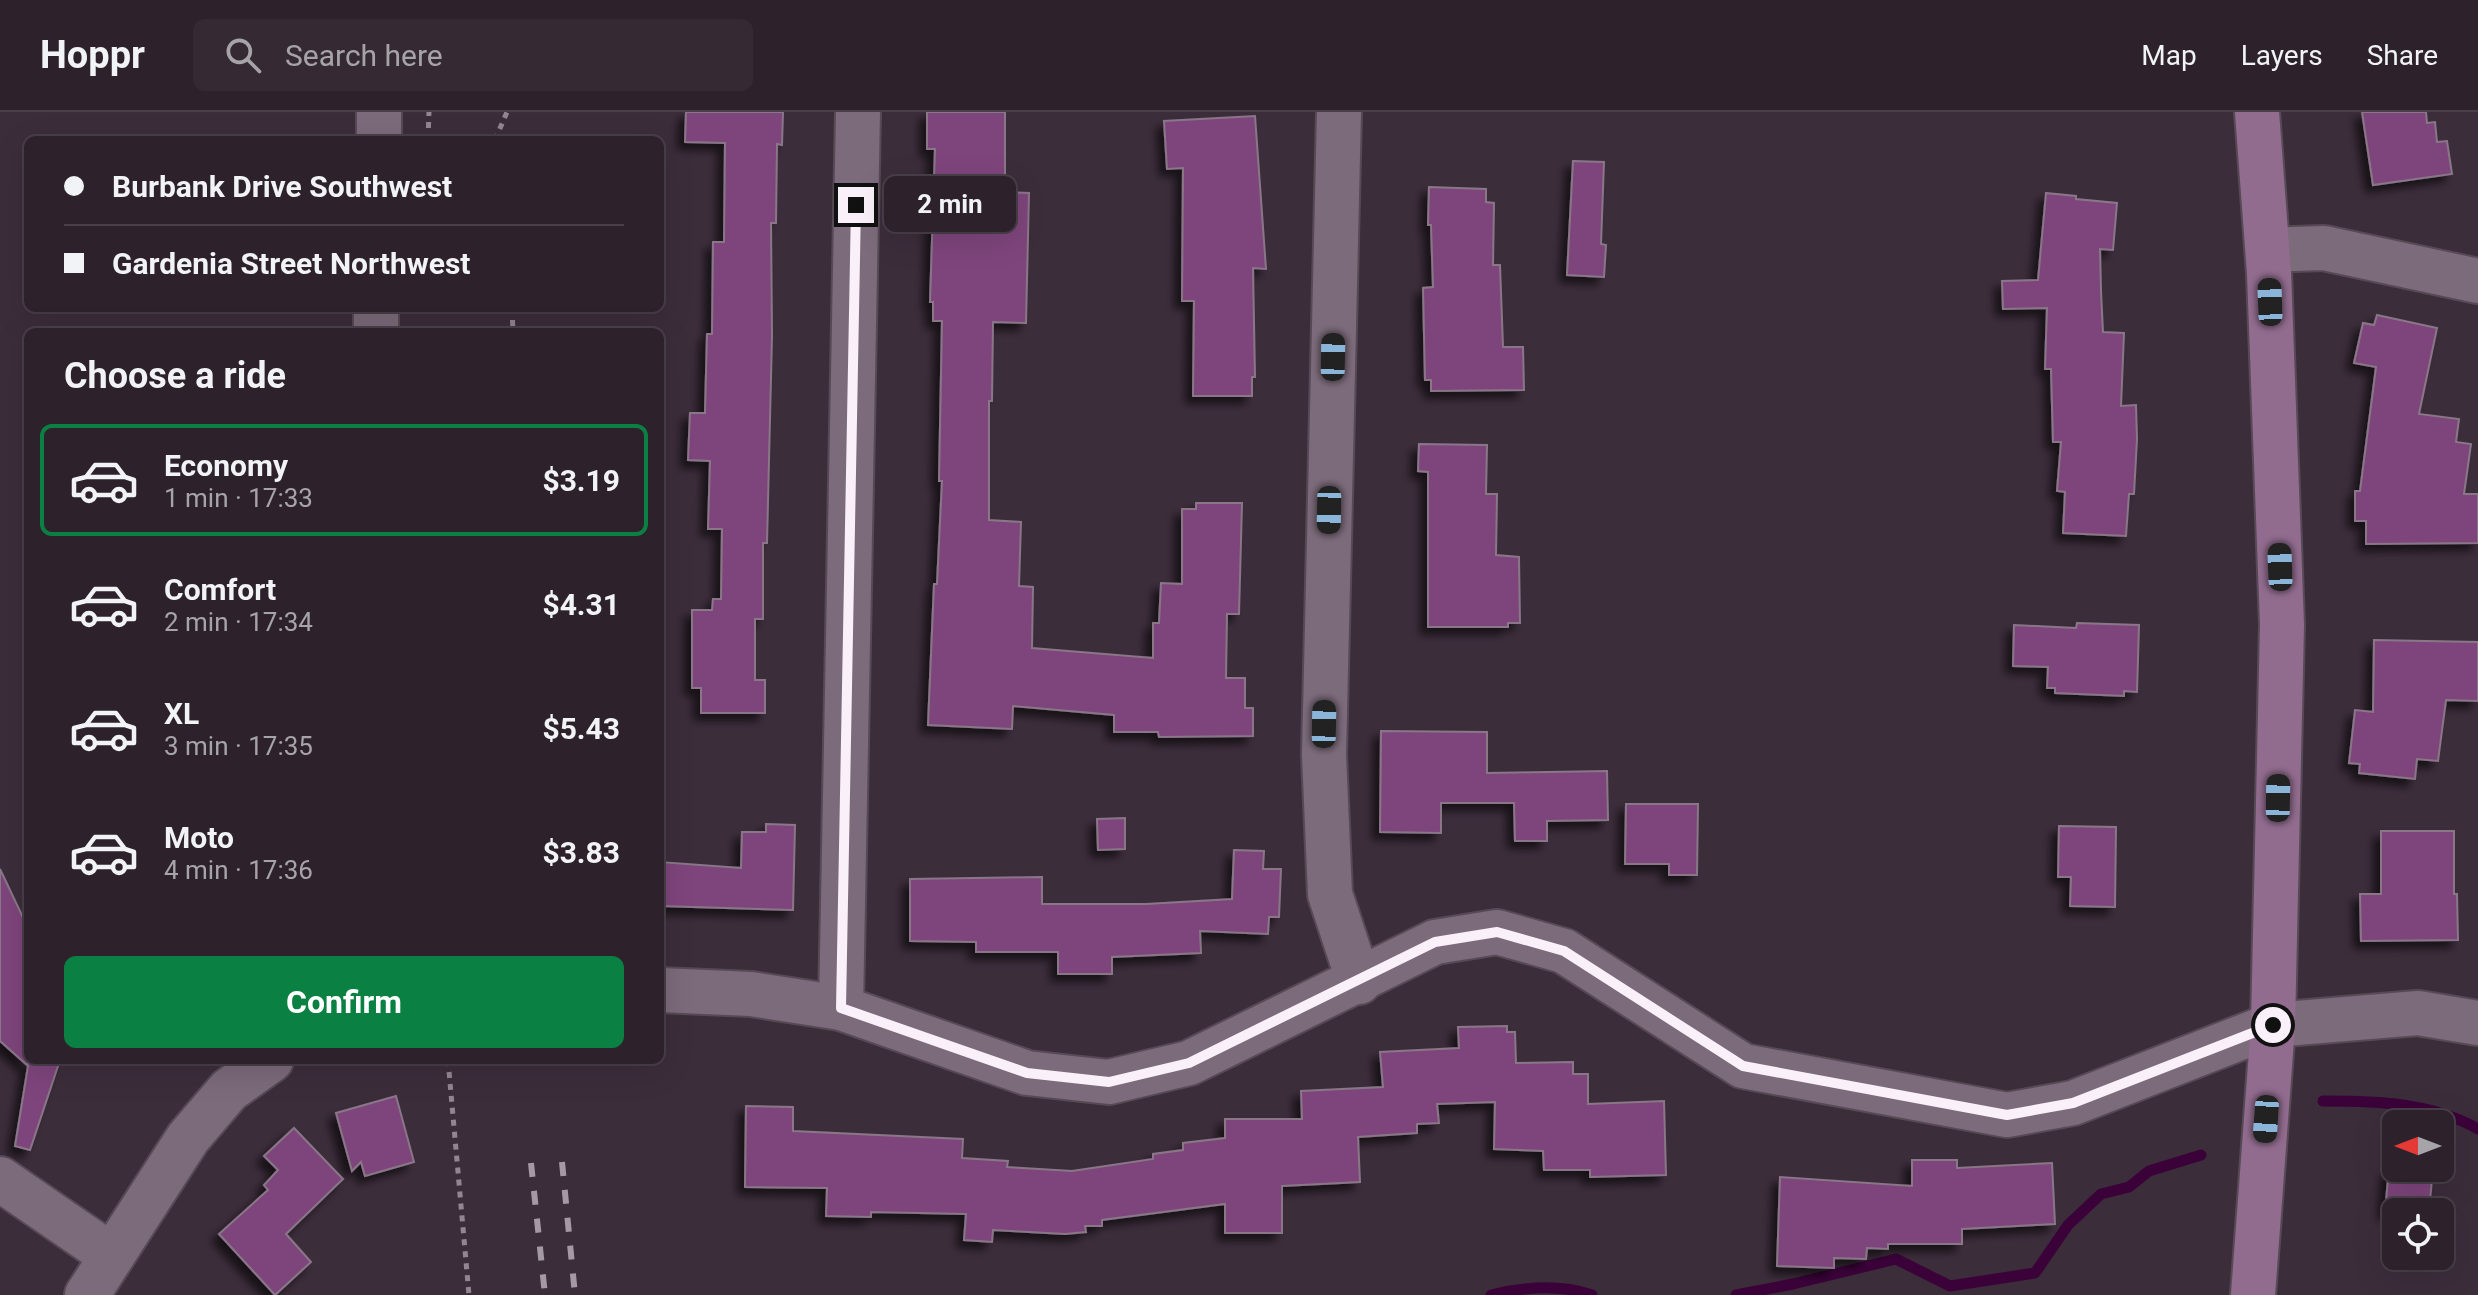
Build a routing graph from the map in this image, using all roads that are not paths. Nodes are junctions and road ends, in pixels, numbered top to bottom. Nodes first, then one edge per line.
1 (379, 112) edge
2 (858, 112) edge
3 (1339, 112) edge
4 (2257, 112) edge
5 (379, 136) edge
6 (2268, 250) junction
7 (2478, 281) edge
8 (1359, 982) junction
9 (664, 990) edge
10 (841, 1008) junction
11 (2478, 1023) edge
12 (2273, 1025) junction
13 (265, 1064) edge
14 (0, 1179) edge
15 (112, 1256) junction
16 (87, 1295) edge
17 (2253, 1295) edge

1 - 5 street
2 - 10 street
3 - 8 street
4 - 6 main road
6 - 7 street
6 - 12 main road
8 - 10 street
8 - 12 street
9 - 10 street
11 - 12 street
12 - 17 main road
13 - 15 street
14 - 15 street
15 - 16 street

